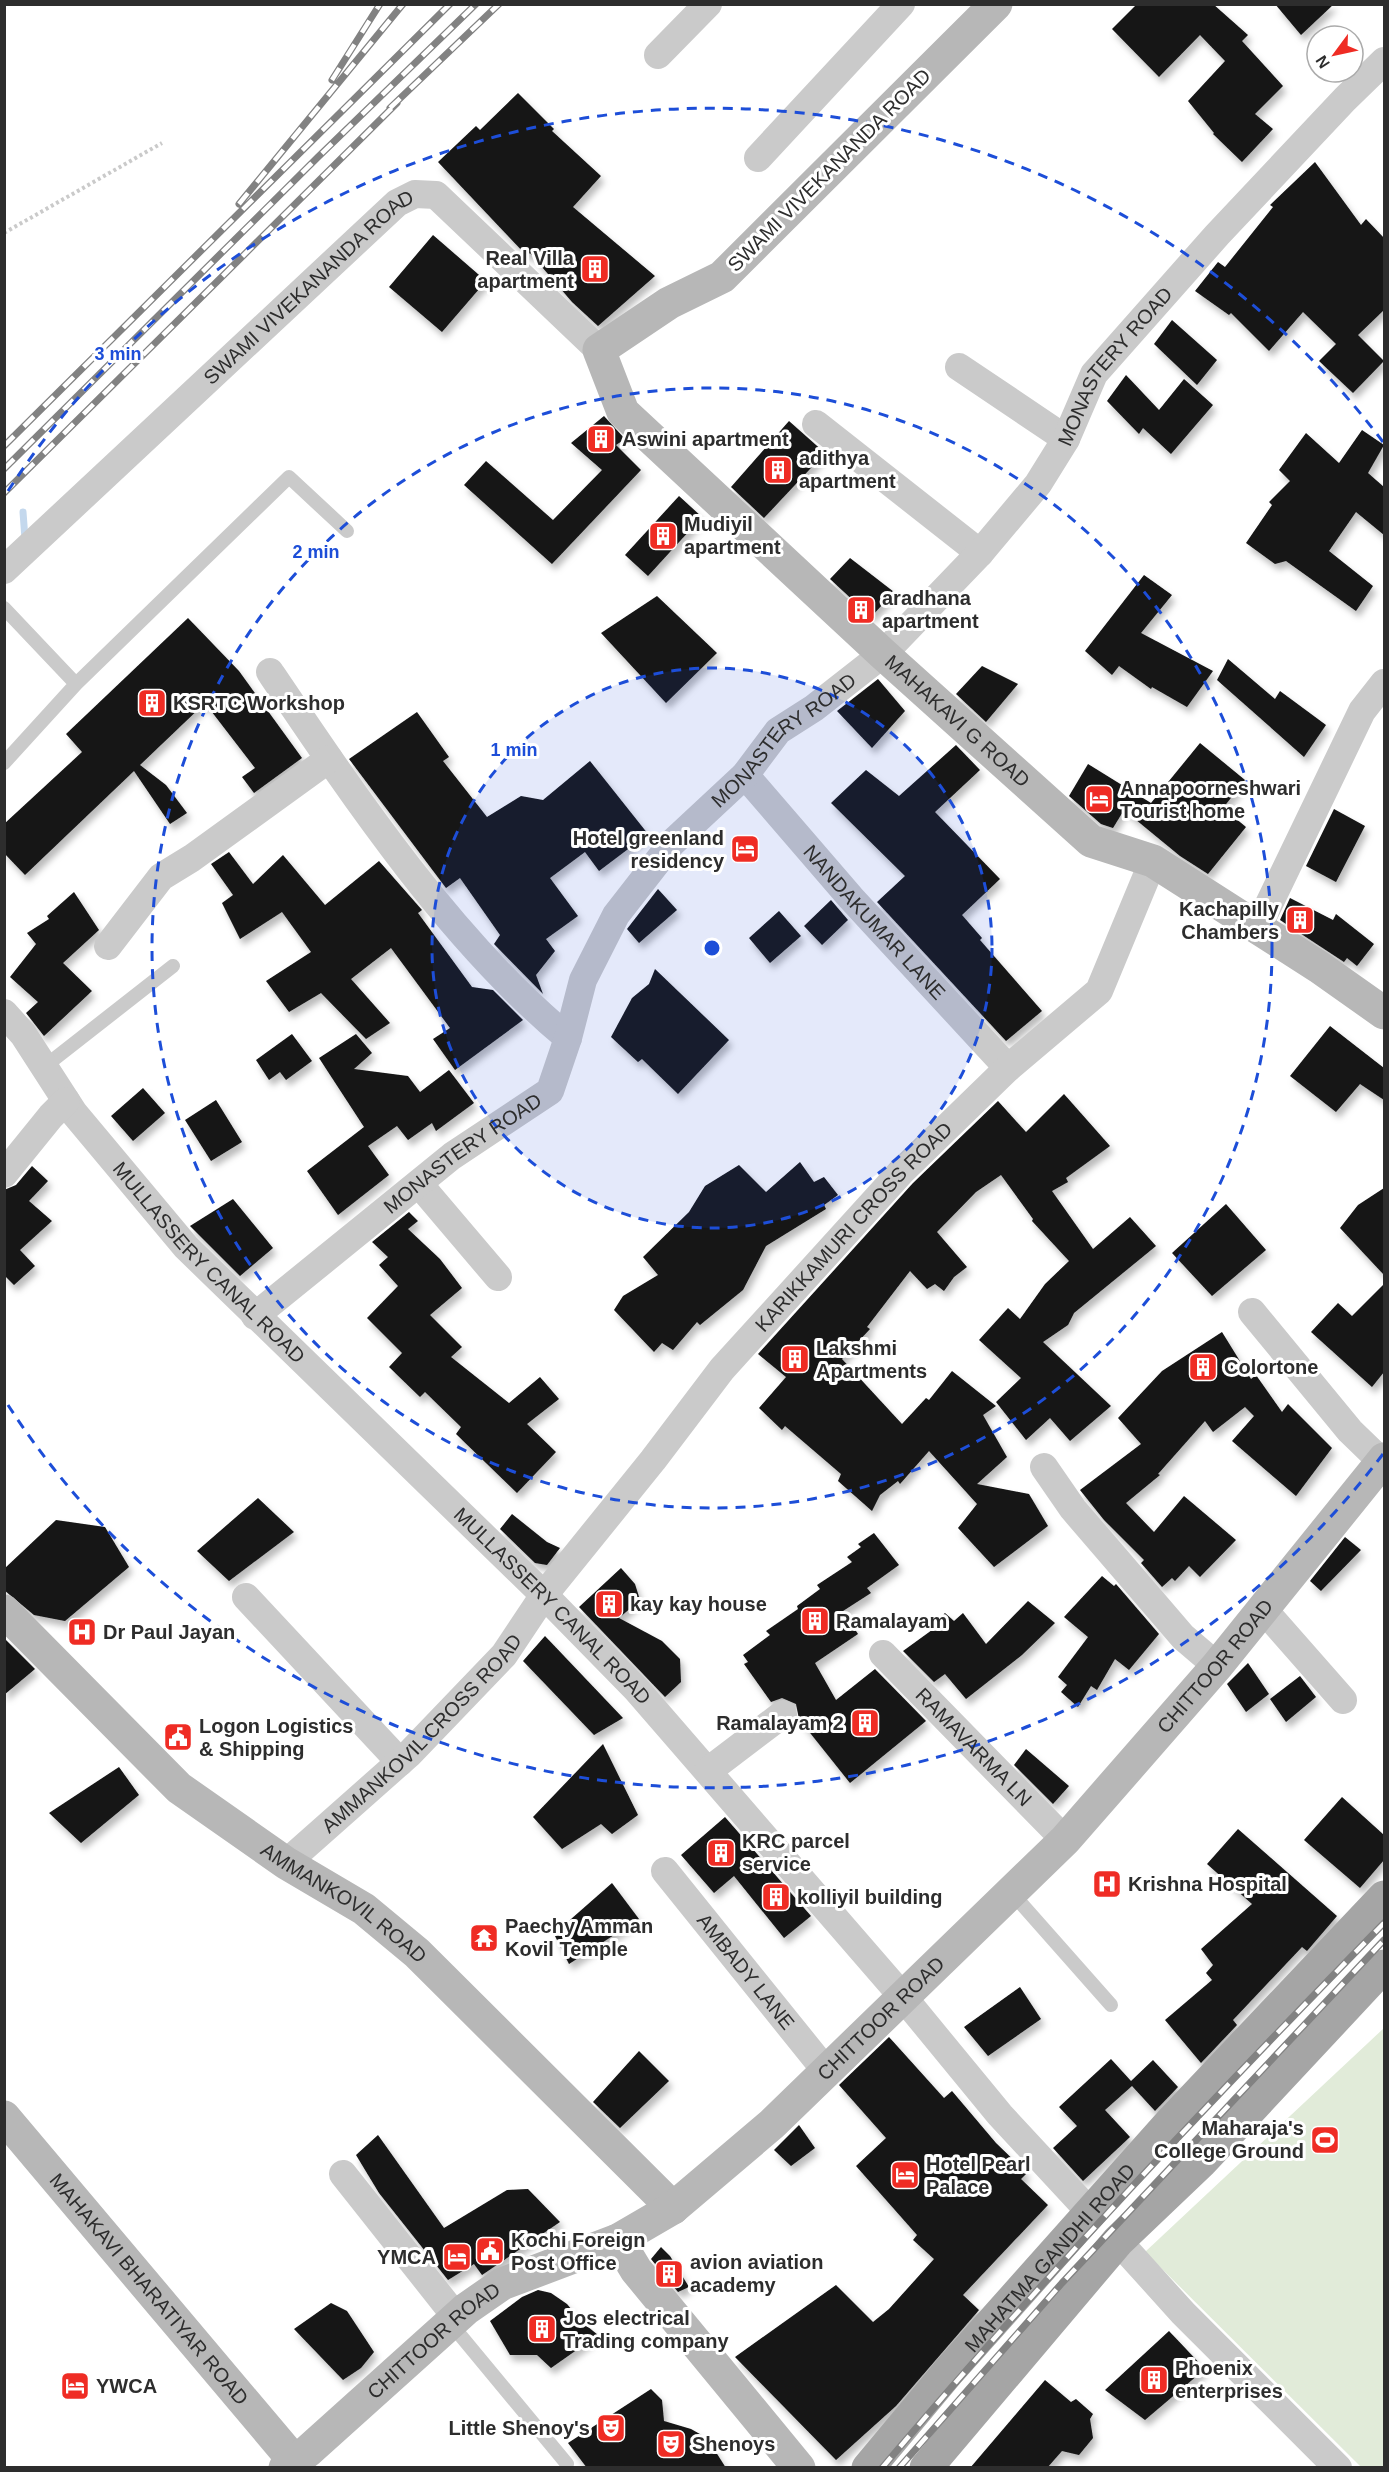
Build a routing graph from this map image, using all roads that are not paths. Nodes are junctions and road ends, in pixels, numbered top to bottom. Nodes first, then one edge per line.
1 (708, 4) edge
2 (901, 4) edge
3 (996, 4) edge
4 (658, 55) dead end
5 (1384, 62) edge
6 (758, 158) dead end
7 (599, 350) junction
8 (959, 367) dead end
9 (816, 424) dead end
10 (1066, 439) junction
11 (346, 531) dead end
12 (980, 553) junction
13 (4, 570) edge
14 (4, 608) edge
15 (883, 654) junction
16 (270, 672) dead end
17 (1384, 683) edge
18 (76, 684) junction
19 (329, 759) junction
20 (4, 763) edge
21 (745, 776) junction
22 (1153, 861) junction
23 (1257, 929) junction
24 (108, 946) dead end
25 (173, 966) dead end
26 (4, 1013) edge
27 (1384, 1013) edge
28 (568, 1038) junction
29 (44, 1067) junction
30 (1008, 1068) junction
31 (66, 1101) junction
32 (4, 1174) edge
33 (418, 1184) junction
34 (498, 1276) dead end
35 (1252, 1312) dead end
36 (255, 1316) junction
37 (1384, 1460) edge
38 (1044, 1467) dead end
39 (544, 1594) junction
40 (246, 1597) dead end
41 (1263, 1609) junction
42 (4, 1611) edge
43 (883, 1654) dead end
44 (1217, 1666) junction
45 (1343, 1700) dead end
46 (783, 1714) dead end
47 (400, 1762) junction
48 (708, 1771) junction
49 (1065, 1840) junction
50 (286, 1863) junction
51 (665, 1871) dead end
52 (1011, 1892) junction
53 (1384, 1897) edge
54 (1384, 1966) edge
55 (903, 1997) junction
56 (1111, 2005) dead end
57 (1254, 2037) junction
58 (826, 2071) junction
59 (1283, 2073) junction
60 (4, 2117) edge
61 (343, 2174) dead end
62 (673, 2208) junction
63 (1090, 2212) junction
64 (618, 2240) junction
65 (1118, 2241) junction
66 (454, 2321) junction
67 (567, 2464) dead end
68 (290, 2465) edge
69 (799, 2468) edge
70 (868, 2468) edge
71 (926, 2468) edge
72 (1338, 2468) edge

1 - 4 street
2 - 6 street
3 - 7 street, SWAMI VIVEKANANDA ROAD
5 - 10 street, MONASTERY ROAD
7 - 13 street, SWAMI VIVEKANANDA ROAD
7 - 15 street, MAHAKAVI G ROAD
8 - 10 street
9 - 12 street
10 - 12 street, MONASTERY ROAD
11 - 18 lane
12 - 15 street, MONASTERY ROAD
14 - 18 lane
15 - 21 street, MONASTERY ROAD
15 - 22 street, MAHAKAVI G ROAD
16 - 19 street
17 - 23 street
18 - 20 lane
19 - 24 street
19 - 28 street
21 - 28 street, MONASTERY ROAD
21 - 30 street, NANDAKUMAR LANE
22 - 23 street, MAHAKAVI G ROAD
22 - 30 street, KARIKKAMURI CROSS ROAD
23 - 27 street, MAHAKAVI G ROAD
25 - 29 lane
26 - 29 street, MULLASSERY CANAL ROAD
28 - 33 street, MONASTERY ROAD
29 - 31 street, MULLASSERY CANAL ROAD
30 - 39 street, KARIKKAMURI CROSS ROAD
31 - 32 street
31 - 36 street, MULLASSERY CANAL ROAD
33 - 34 street
33 - 36 street, MONASTERY ROAD
35 - 37 street
36 - 39 street, MULLASSERY CANAL ROAD
37 - 41 street, CHITTOOR ROAD
38 - 44 street
39 - 47 street, AMMANKOVIL CROSS ROAD
39 - 48 street, MULLASSERY CANAL ROAD
40 - 47 street
41 - 44 street, CHITTOOR ROAD
41 - 45 street
42 - 50 street, AMMANKOVIL ROAD
43 - 49 street, RAMAVARMA LN
44 - 49 street, CHITTOOR ROAD
46 - 48 street
47 - 50 street, AMMANKOVIL CROSS ROAD
48 - 55 street, MULLASSERY CANAL ROAD
49 - 52 street, CHITTOOR ROAD
50 - 62 street, AMMANKOVIL ROAD
51 - 58 street, AMBADY LANE
52 - 55 street, CHITTOOR ROAD
52 - 56 lane
53 - 57 main road, MAHATMA GANDHI ROAD
54 - 59 main road, MAHATMA GANDHI ROAD
55 - 58 street, CHITTOOR ROAD
55 - 63 street, MULLASSERY CANAL ROAD
57 - 59 main road
57 - 63 main road, MAHATMA GANDHI ROAD
58 - 62 street, CHITTOOR ROAD
59 - 65 main road, MAHATMA GANDHI ROAD
60 - 68 street, MAHAKAVI BHARATIYAR ROAD
61 - 66 street
62 - 64 street, CHITTOOR ROAD
63 - 70 main road, MAHATMA GANDHI ROAD
64 - 66 street, CHITTOOR ROAD
64 - 69 street
65 - 71 main road, MAHATMA GANDHI ROAD
65 - 72 street
66 - 67 lane
66 - 68 street, CHITTOOR ROAD

